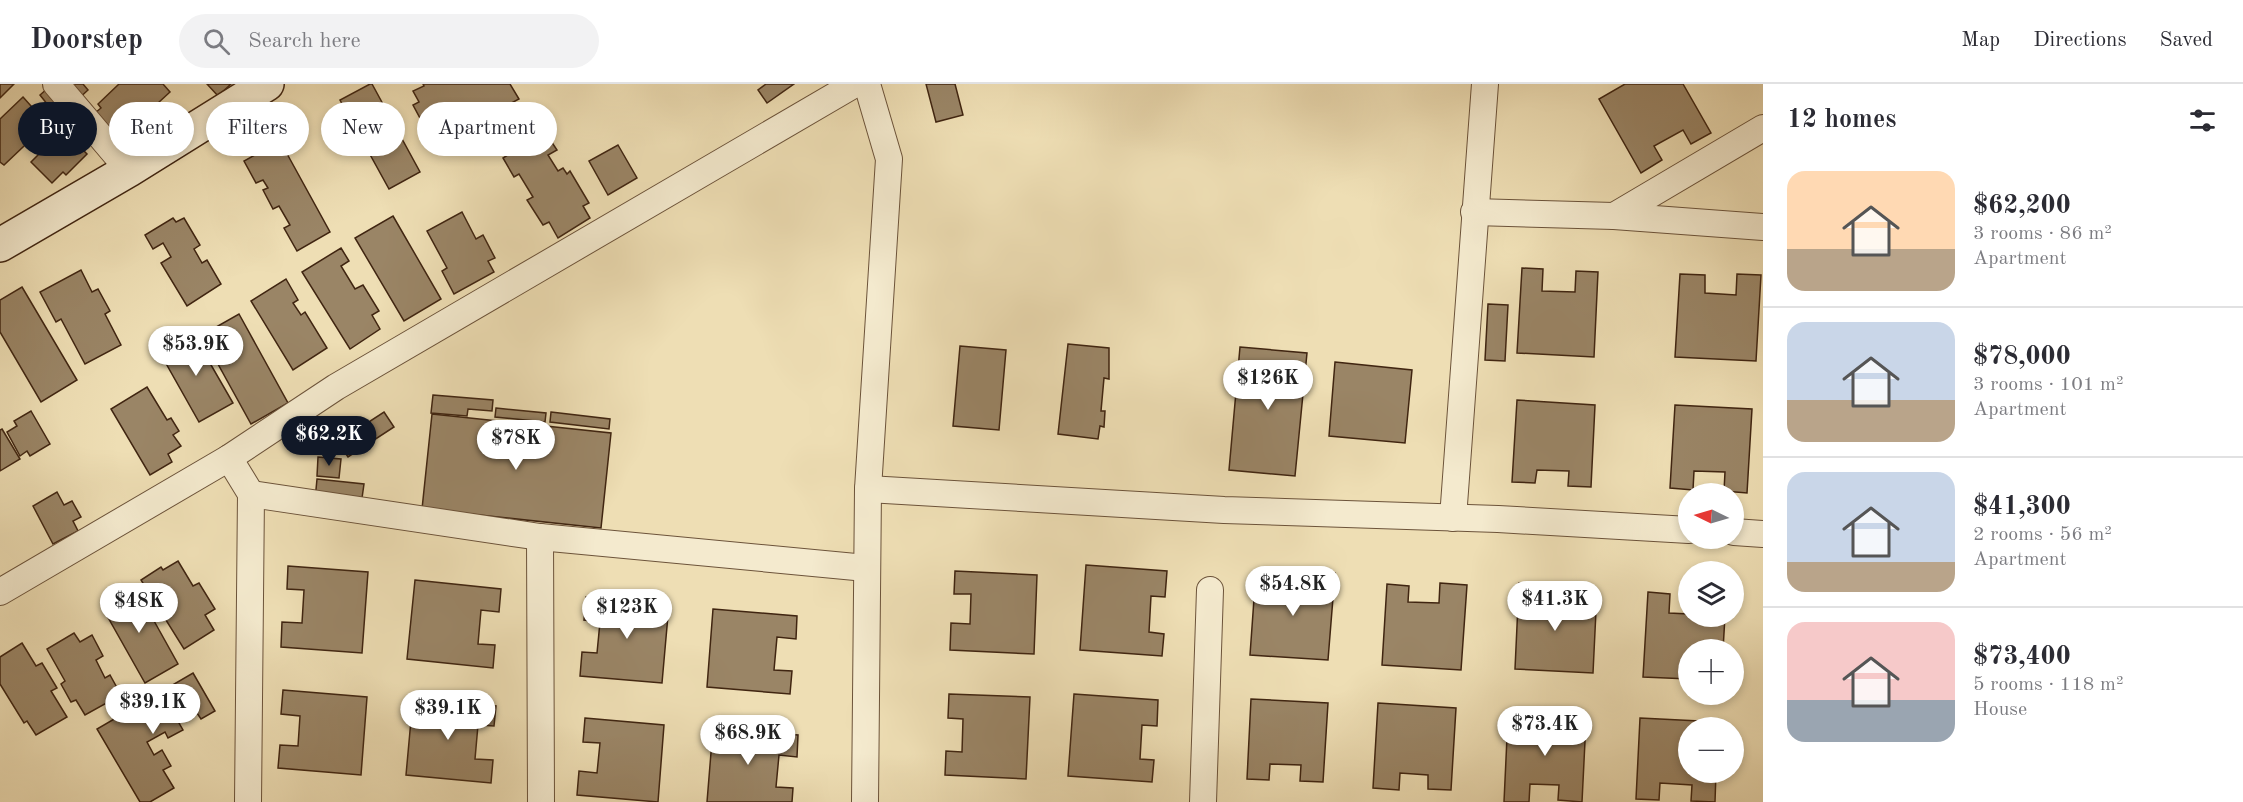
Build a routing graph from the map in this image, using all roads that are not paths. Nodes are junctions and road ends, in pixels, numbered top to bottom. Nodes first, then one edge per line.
1 (56, 84) edge
2 (267, 84) edge
3 (855, 84) edge
4 (867, 84) edge
5 (1485, 84) edge
6 (1763, 128) edge
7 (129, 170) junction
8 (1474, 212) junction
9 (1614, 216) junction
10 (1763, 227) edge
11 (0, 245) edge
12 (229, 458) junction
13 (868, 489) junction
14 (251, 494) junction
15 (1453, 518) junction
16 (1678, 529) edge
17 (1744, 533) edge
18 (1763, 534) edge
19 (540, 537) junction
20 (866, 568) junction
21 (1210, 590) dead end
22 (0, 592) edge
23 (242, 799) edge
24 (541, 802) edge
25 (865, 802) edge
26 (1203, 802) edge

1 - 7 street
2 - 7 street
3 - 12 street
4 - 13 street
5 - 8 street
6 - 9 street
7 - 11 street
8 - 9 street
8 - 15 street
9 - 10 street
12 - 14 street
12 - 22 street
13 - 15 street
13 - 20 street
14 - 19 street
14 - 23 street
15 - 16 street
17 - 18 street
19 - 20 street
19 - 24 street
20 - 25 street
21 - 26 street

